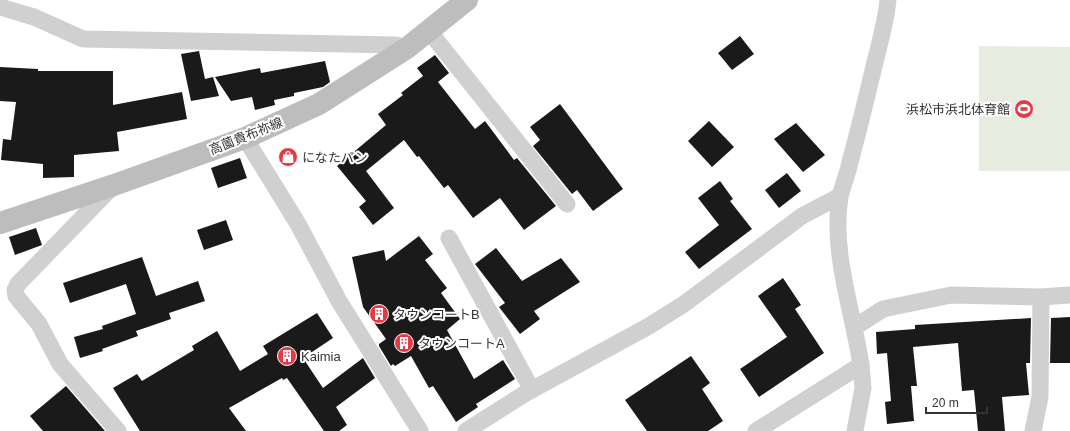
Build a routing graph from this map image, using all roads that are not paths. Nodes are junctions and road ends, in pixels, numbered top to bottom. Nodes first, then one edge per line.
1 (467, 0) edge
2 (888, 0) edge
3 (0, 7) edge
4 (429, 31) junction
5 (407, 48) junction
6 (245, 138) junction
7 (114, 185) junction
8 (840, 196) junction
9 (567, 204) dead end
10 (0, 223) edge
11 (449, 238) dead end
12 (1070, 295) edge
13 (1041, 297) junction
14 (856, 327) junction
15 (861, 365) junction
16 (532, 390) junction
17 (484, 426) edge
18 (118, 431) edge
19 (420, 431) edge
20 (466, 431) edge
21 (756, 431) edge
22 (855, 431) edge
23 (1033, 431) edge

1 - 4 main road, 高薗貴布祢線
2 - 8 street
3 - 5 street
4 - 5 main road, 高薗貴布祢線
4 - 9 street
5 - 6 main road, 高薗貴布祢線
6 - 7 main road, 高薗貴布祢線
6 - 19 street
7 - 10 main road, 高薗貴布祢線
7 - 18 street
8 - 14 street
8 - 16 street
11 - 16 street
12 - 13 street
13 - 14 street
13 - 23 street
14 - 15 street
15 - 21 street
15 - 22 street
16 - 17 street
17 - 20 street

